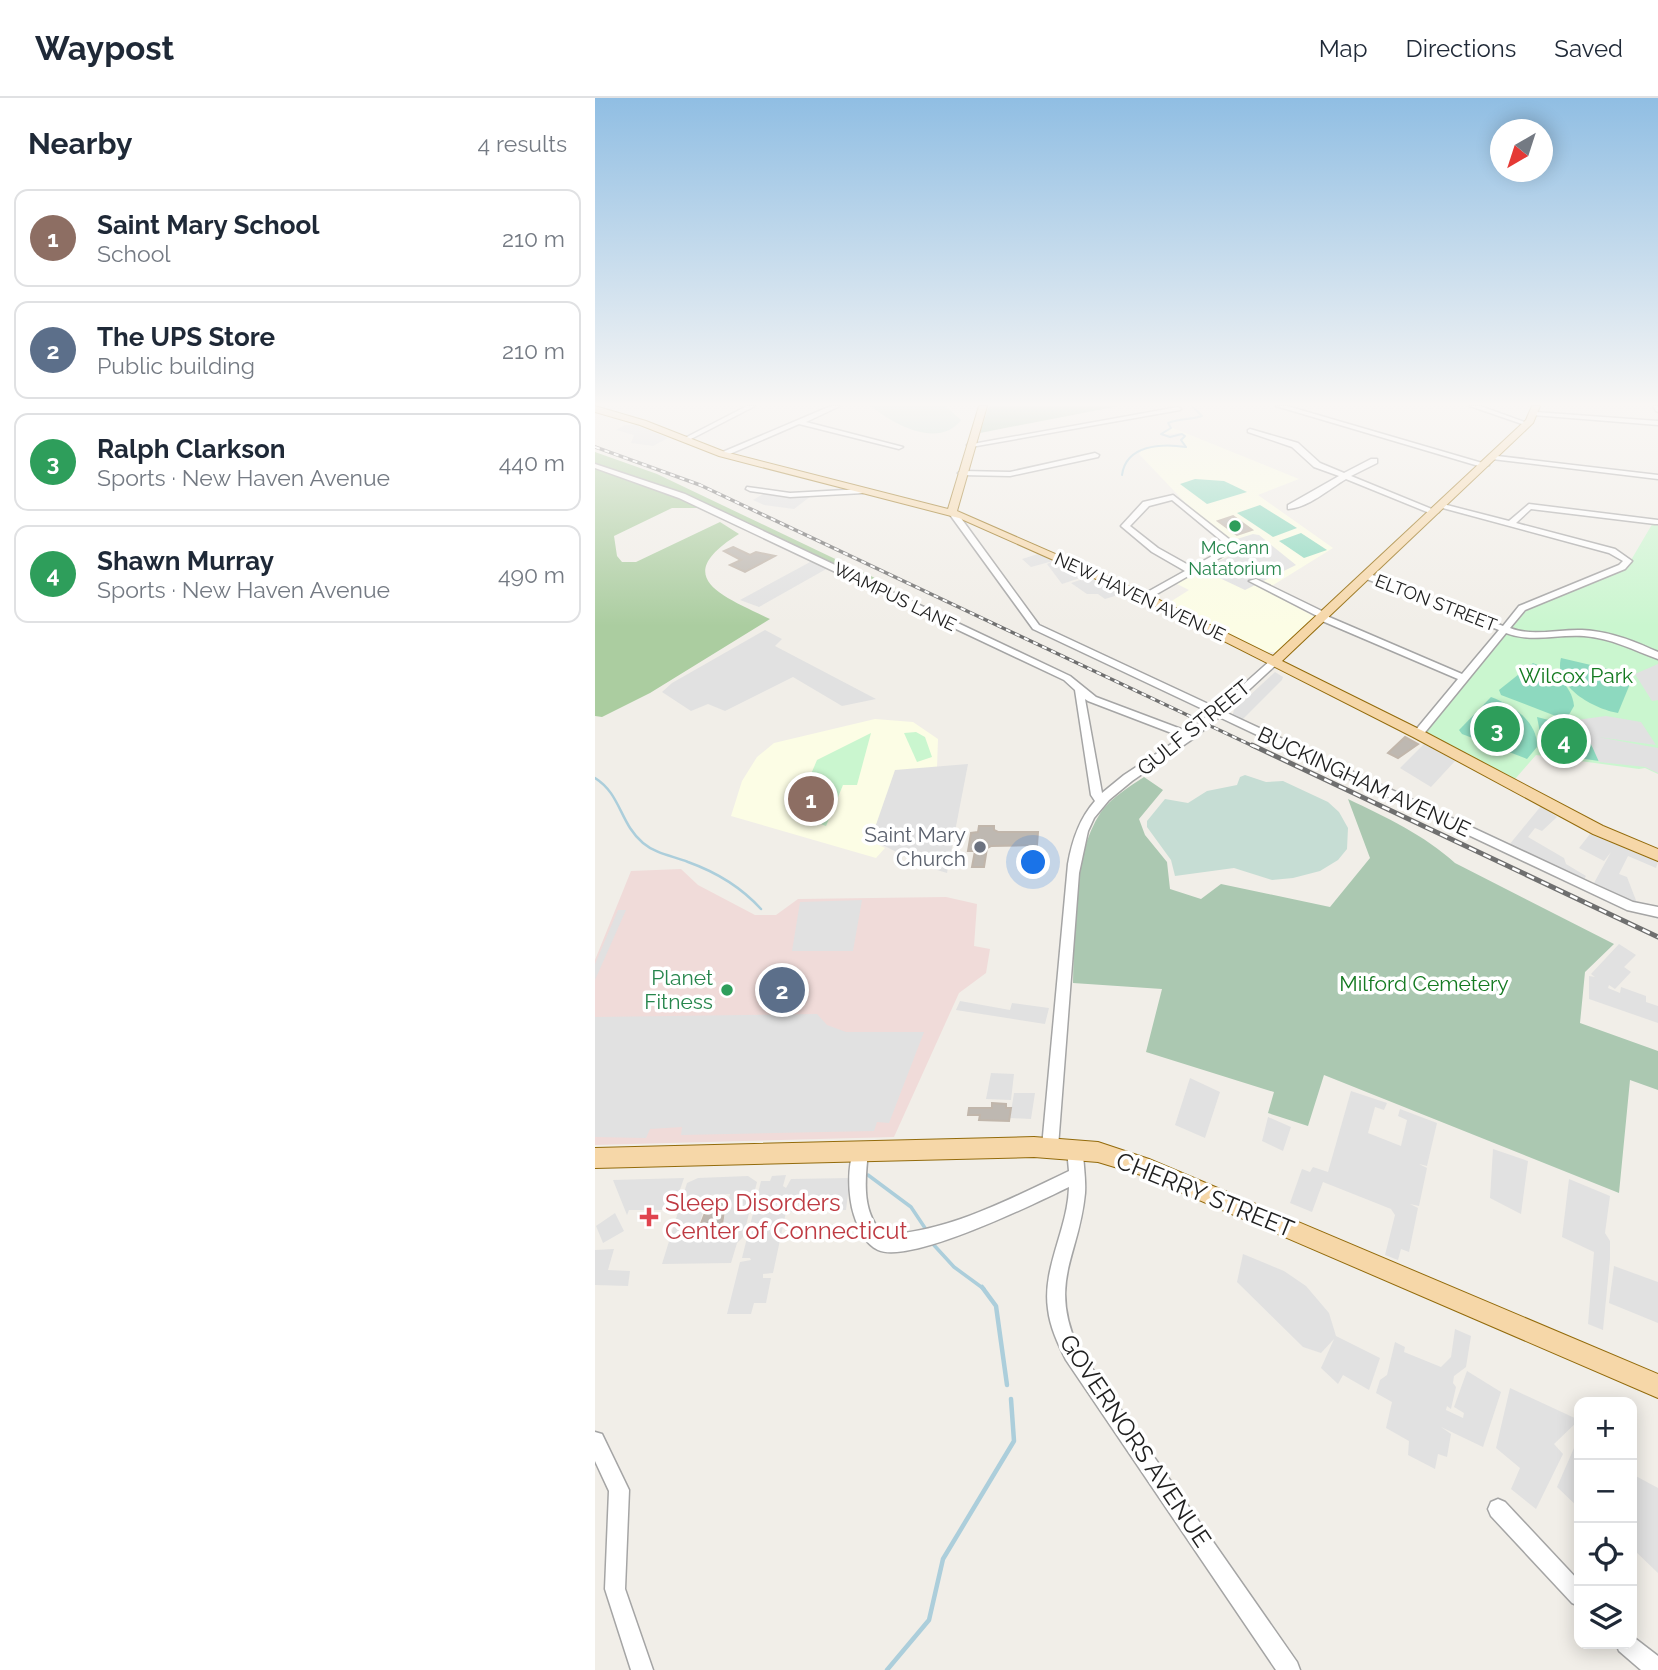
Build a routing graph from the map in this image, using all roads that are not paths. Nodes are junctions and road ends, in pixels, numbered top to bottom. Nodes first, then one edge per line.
1 (632, 479) edge
2 (819, 479) edge
3 (960, 479) edge
4 (1337, 479) edge
5 (1354, 479) edge
6 (1469, 479) edge
7 (750, 489) dead end
8 (863, 491) junction
9 (1291, 507) dead end
10 (1439, 509) junction
11 (952, 512) junction
12 (1655, 522) dead end
13 (1510, 524) junction
14 (1627, 558) joint
15 (1190, 570) junction
16 (1367, 576) junction
17 (1253, 581) dead end
18 (1145, 597) junction
19 (1324, 617) junction
20 (1504, 629) junction
21 (1658, 656) edge
22 (1275, 661) junction
23 (1464, 678) junction
24 (1079, 691) junction
25 (1217, 714) junction
26 (1418, 734) junction
27 (1190, 736) junction
28 (1101, 802) junction
29 (1658, 855) edge
30 (1658, 912) edge
31 (1050, 1147) junction
32 (1075, 1149) junction
33 (860, 1152) junction
34 (595, 1158) edge
35 (1076, 1176) junction
36 (1658, 1386) edge
37 (595, 1441) edge
38 (1498, 1509) dead end
39 (1574, 1591) edge
40 (1632, 1649) edge
41 (642, 1670) edge
42 (1289, 1670) edge
43 (1658, 1670) edge

1 - 24 street, WAMPUS LANE
2 - 8 main road, NEW HAVEN AVENUE
3 - 11 main road
4 - 9 street
5 - 10 street
6 - 10 main road, GULF STREET
7 - 8 street
8 - 11 main road, NEW HAVEN AVENUE
10 - 13 street
10 - 16 main road, GULF STREET
11 - 18 main road, NEW HAVEN AVENUE
11 - 25 street, BUCKINGHAM AVENUE
12 - 13 street
13 - 14 street
14 - 20 street
15 - 15 street
15 - 18 street
16 - 19 main road, GULF STREET
16 - 20 street, ELTON STREET
17 - 19 street
18 - 22 main road, NEW HAVEN AVENUE
19 - 22 main road, GULF STREET
19 - 23 street
20 - 21 street, ELTON STREET
20 - 23 street
22 - 25 street, GULF STREET
22 - 26 main road, NEW HAVEN AVENUE
23 - 26 street
24 - 27 street, WAMPUS LANE
24 - 28 street
25 - 27 street, GULF STREET
25 - 30 street, BUCKINGHAM AVENUE
26 - 29 main road, NEW HAVEN AVENUE
27 - 28 street, GULF STREET
28 - 31 street, GULF STREET
31 - 32 main road, CHERRY STREET
31 - 33 main road, CHERRY STREET
32 - 35 street, GOVERNORS AVENUE
32 - 36 main road, CHERRY STREET
33 - 34 main road, CHERRY STREET
33 - 35 street
35 - 42 street, GOVERNORS AVENUE
37 - 41 street
38 - 39 street
40 - 43 street

